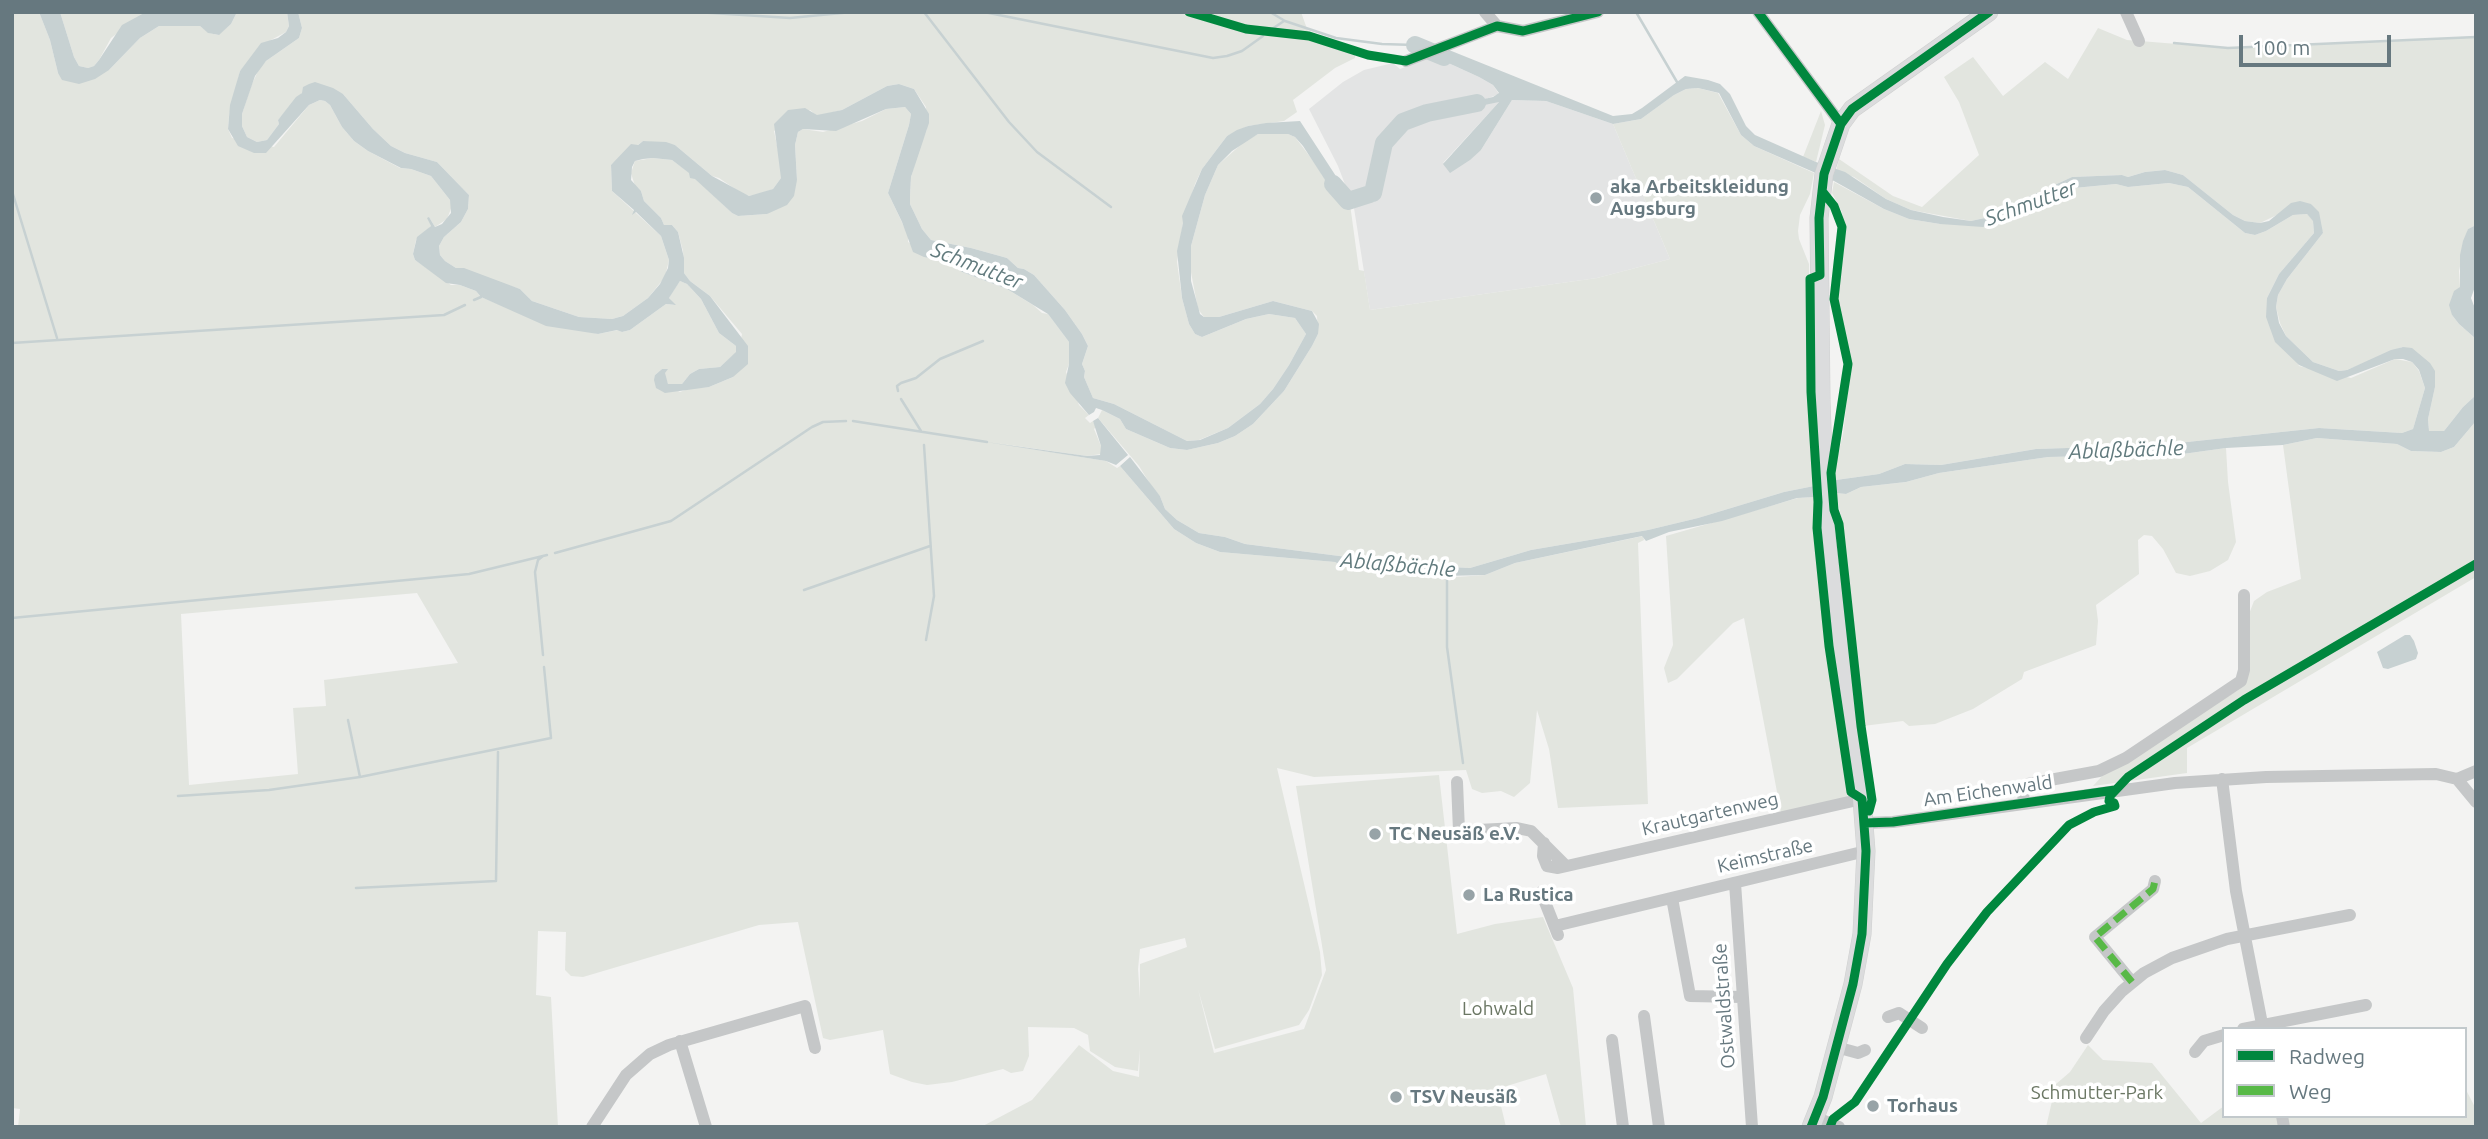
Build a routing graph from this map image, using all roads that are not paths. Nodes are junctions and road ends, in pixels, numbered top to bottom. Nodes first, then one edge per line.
1 (1485, 12) edge
2 (1598, 12) edge
3 (1758, 12) edge
4 (1989, 12) edge
5 (2126, 12) edge
6 (1497, 26) junction
7 (2139, 41) dead end
8 (1406, 61) dead end
9 (1841, 124) junction
10 (2244, 596) dead end
11 (2476, 771) edge
12 (2222, 779) junction
13 (2457, 779) junction
14 (1457, 782) dead end
15 (1862, 799) junction
16 (2476, 802) edge
17 (2024, 804) junction
18 (1865, 823) junction
19 (1866, 852) junction
20 (2155, 881) dead end
21 (1735, 883) junction
22 (1541, 892) dead end
23 (1672, 898) junction
24 (2350, 915) dead end
25 (2244, 936) junction
26 (2132, 982) junction
27 (1742, 997) junction
28 (2366, 1004) dead end
29 (1644, 1016) dead end
30 (1888, 1017) dead end
31 (2263, 1027) edge
32 (1922, 1028) dead end
33 (2222, 1036) edge
34 (2086, 1038) dead end
35 (1612, 1040) dead end
36 (680, 1041) junction
37 (1836, 1047) junction
38 (815, 1048) dead end
39 (1865, 1050) dead end
40 (2195, 1052) dead end
41 (1813, 1122) edge
42 (592, 1127) edge
43 (706, 1127) edge
44 (1623, 1127) edge
45 (1659, 1127) edge
46 (1752, 1127) edge
47 (1839, 1127) edge

1 - 6 street
2 - 6 street
3 - 9 street
4 - 9 street
5 - 7 street
6 - 8 street
9 - 15 street
10 - 17 street, Am Eichenwald
11 - 13 street
12 - 13 street, Am Eichenwald
12 - 17 street, Am Eichenwald
12 - 25 street
13 - 16 street
14 - 15 street, Krautgartenweg
15 - 18 street
17 - 18 street, Am Eichenwald
18 - 19 street
19 - 21 street, Keimstraße
19 - 37 street
20 - 26 street
21 - 23 street, Keimstraße
21 - 27 street, Ostwaldstraße
22 - 23 street, Keimstraße
23 - 27 street
24 - 25 street
25 - 26 street
25 - 31 street
26 - 34 street
27 - 46 street, Ostwaldstraße
28 - 31 street
29 - 45 street
30 - 32 street
33 - 40 street
35 - 44 street
36 - 38 street
36 - 42 street
36 - 43 street
37 - 39 street
37 - 41 street
41 - 47 street

